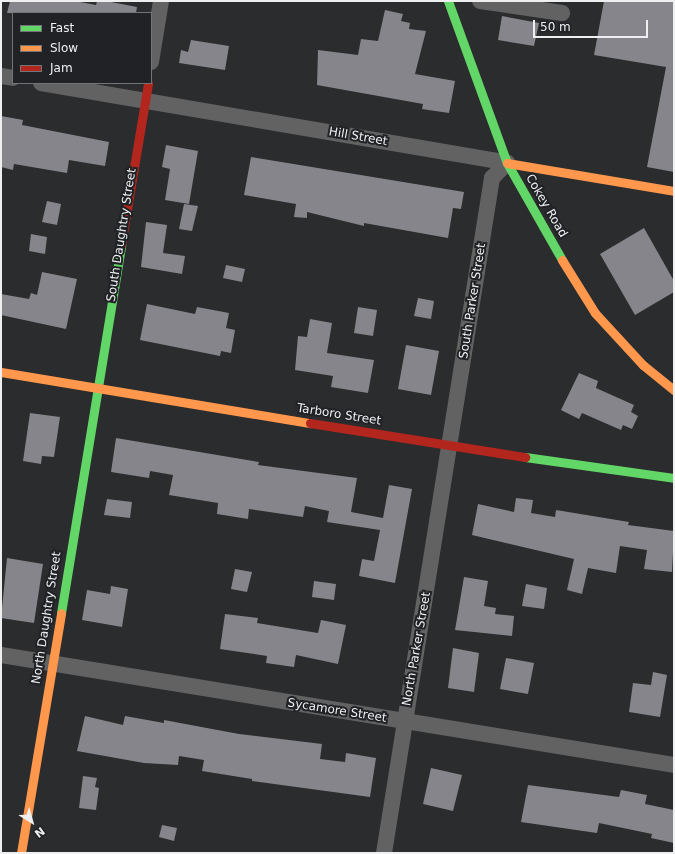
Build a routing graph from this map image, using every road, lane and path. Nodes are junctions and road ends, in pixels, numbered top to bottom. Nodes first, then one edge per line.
1 (161, 1) edge
2 (448, 1) edge
3 (480, 1) edge
4 (562, 13) dead end
5 (152, 56) edge
6 (1, 76) edge
7 (12, 78) edge
8 (47, 84) edge
9 (148, 84) edge
10 (145, 100) junction
11 (507, 163) junction
12 (674, 191) edge
13 (1, 372) edge
14 (97, 388) junction
15 (674, 390) edge
16 (451, 446) junction
17 (674, 478) edge
18 (1, 655) edge
19 (52, 664) junction
20 (405, 723) junction
21 (674, 765) edge
22 (21, 853) edge
23 (384, 853) edge

1 - 5 street
2 - 11 street, Cokey Road
3 - 4 street
6 - 7 street
8 - 10 street, Hill Street
9 - 10 street, South Daughtry Street
10 - 11 street, Hill Street
10 - 14 street, South Daughtry Street
11 - 12 street, Hill Street
11 - 15 street, Cokey Road
11 - 16 street, South Parker Street
13 - 14 street, Tarboro Street
14 - 16 street, Tarboro Street
14 - 19 street, North Daughtry Street
16 - 17 street, Tarboro Street
16 - 20 street, North Parker Street
18 - 19 street, Sycamore Street
19 - 20 street, Sycamore Street
19 - 22 street, North Daughtry Street
20 - 21 street, Sycamore Street
20 - 23 street, North Parker Street

